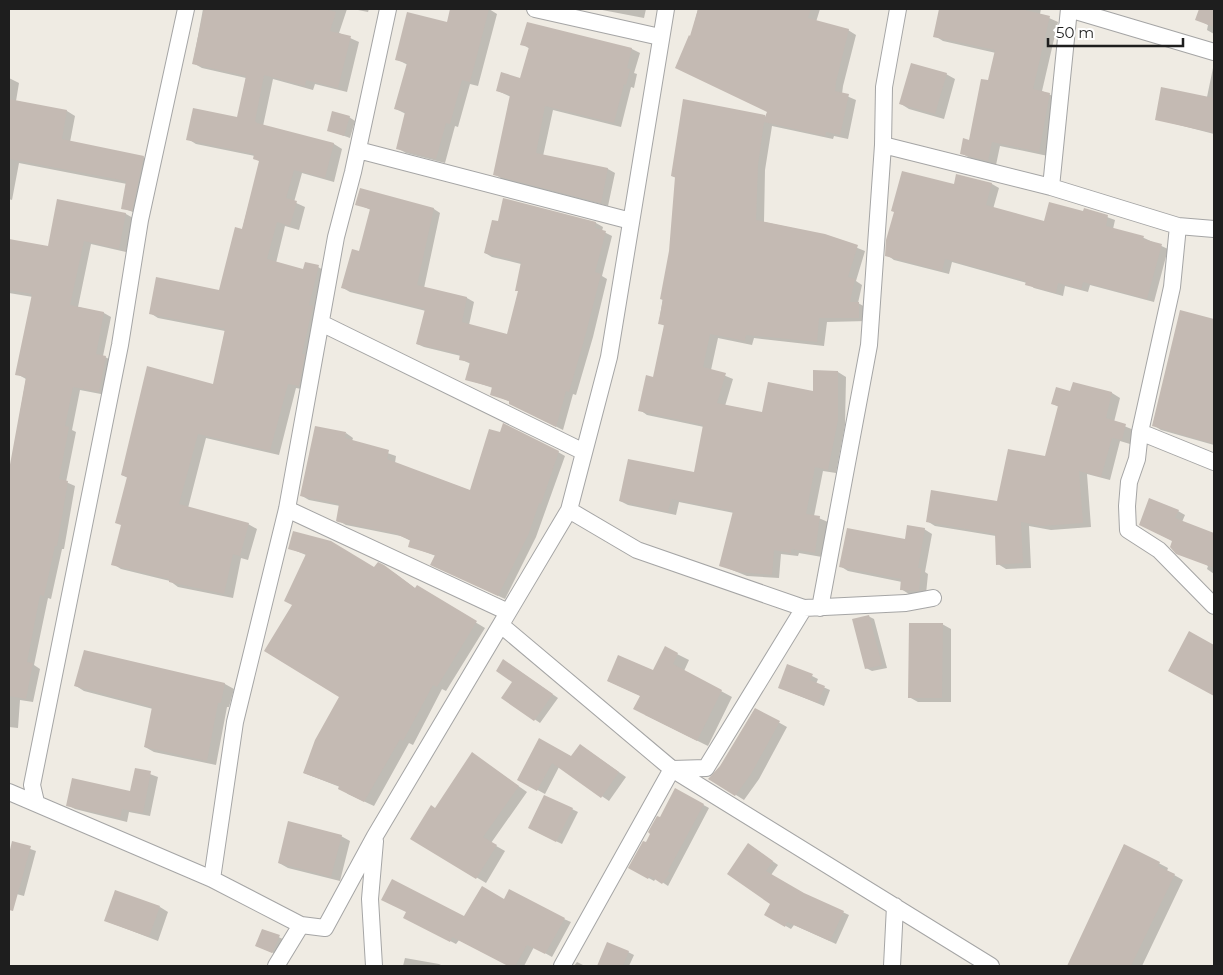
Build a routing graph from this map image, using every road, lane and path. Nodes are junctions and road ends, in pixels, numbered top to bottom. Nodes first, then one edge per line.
1 (186, 9) edge
2 (388, 9) edge
3 (535, 9) edge
4 (666, 9) edge
5 (898, 9) edge
6 (1069, 9) edge
7 (660, 37) junction
8 (1214, 52) edge
9 (883, 146) junction
10 (358, 150) junction
11 (1051, 187) junction
12 (630, 221) junction
13 (1178, 226) junction
14 (1214, 229) edge
15 (321, 323) junction
16 (1140, 432) junction
17 (584, 452) junction
18 (1214, 462) edge
19 (288, 509) junction
20 (569, 510) junction
21 (934, 598) dead end
22 (1214, 606) edge
23 (812, 608) junction
24 (504, 618) junction
25 (672, 769) junction
26 (9, 792) edge
27 (36, 802) junction
28 (375, 836) junction
29 (212, 879) junction
30 (895, 906) junction
31 (301, 925) junction
32 (276, 966) edge
33 (374, 966) edge
34 (562, 966) edge
35 (892, 966) edge
36 (991, 966) edge

1 - 27 street
2 - 10 street
3 - 7 street
4 - 7 street
5 - 9 street
6 - 8 street
6 - 11 street
7 - 12 street
9 - 11 street
9 - 23 street
10 - 12 street
10 - 15 street
11 - 13 street
12 - 17 street
13 - 14 street
13 - 16 street
15 - 17 street
15 - 19 street
16 - 18 street
16 - 22 street
17 - 20 street
19 - 24 street
19 - 29 street
20 - 23 street
20 - 24 street
21 - 23 street
23 - 25 street
24 - 25 street
24 - 28 street
25 - 30 street
25 - 34 street
26 - 27 street
27 - 29 street
28 - 31 street
28 - 33 street
29 - 31 street
30 - 35 street
30 - 36 street
31 - 32 street

